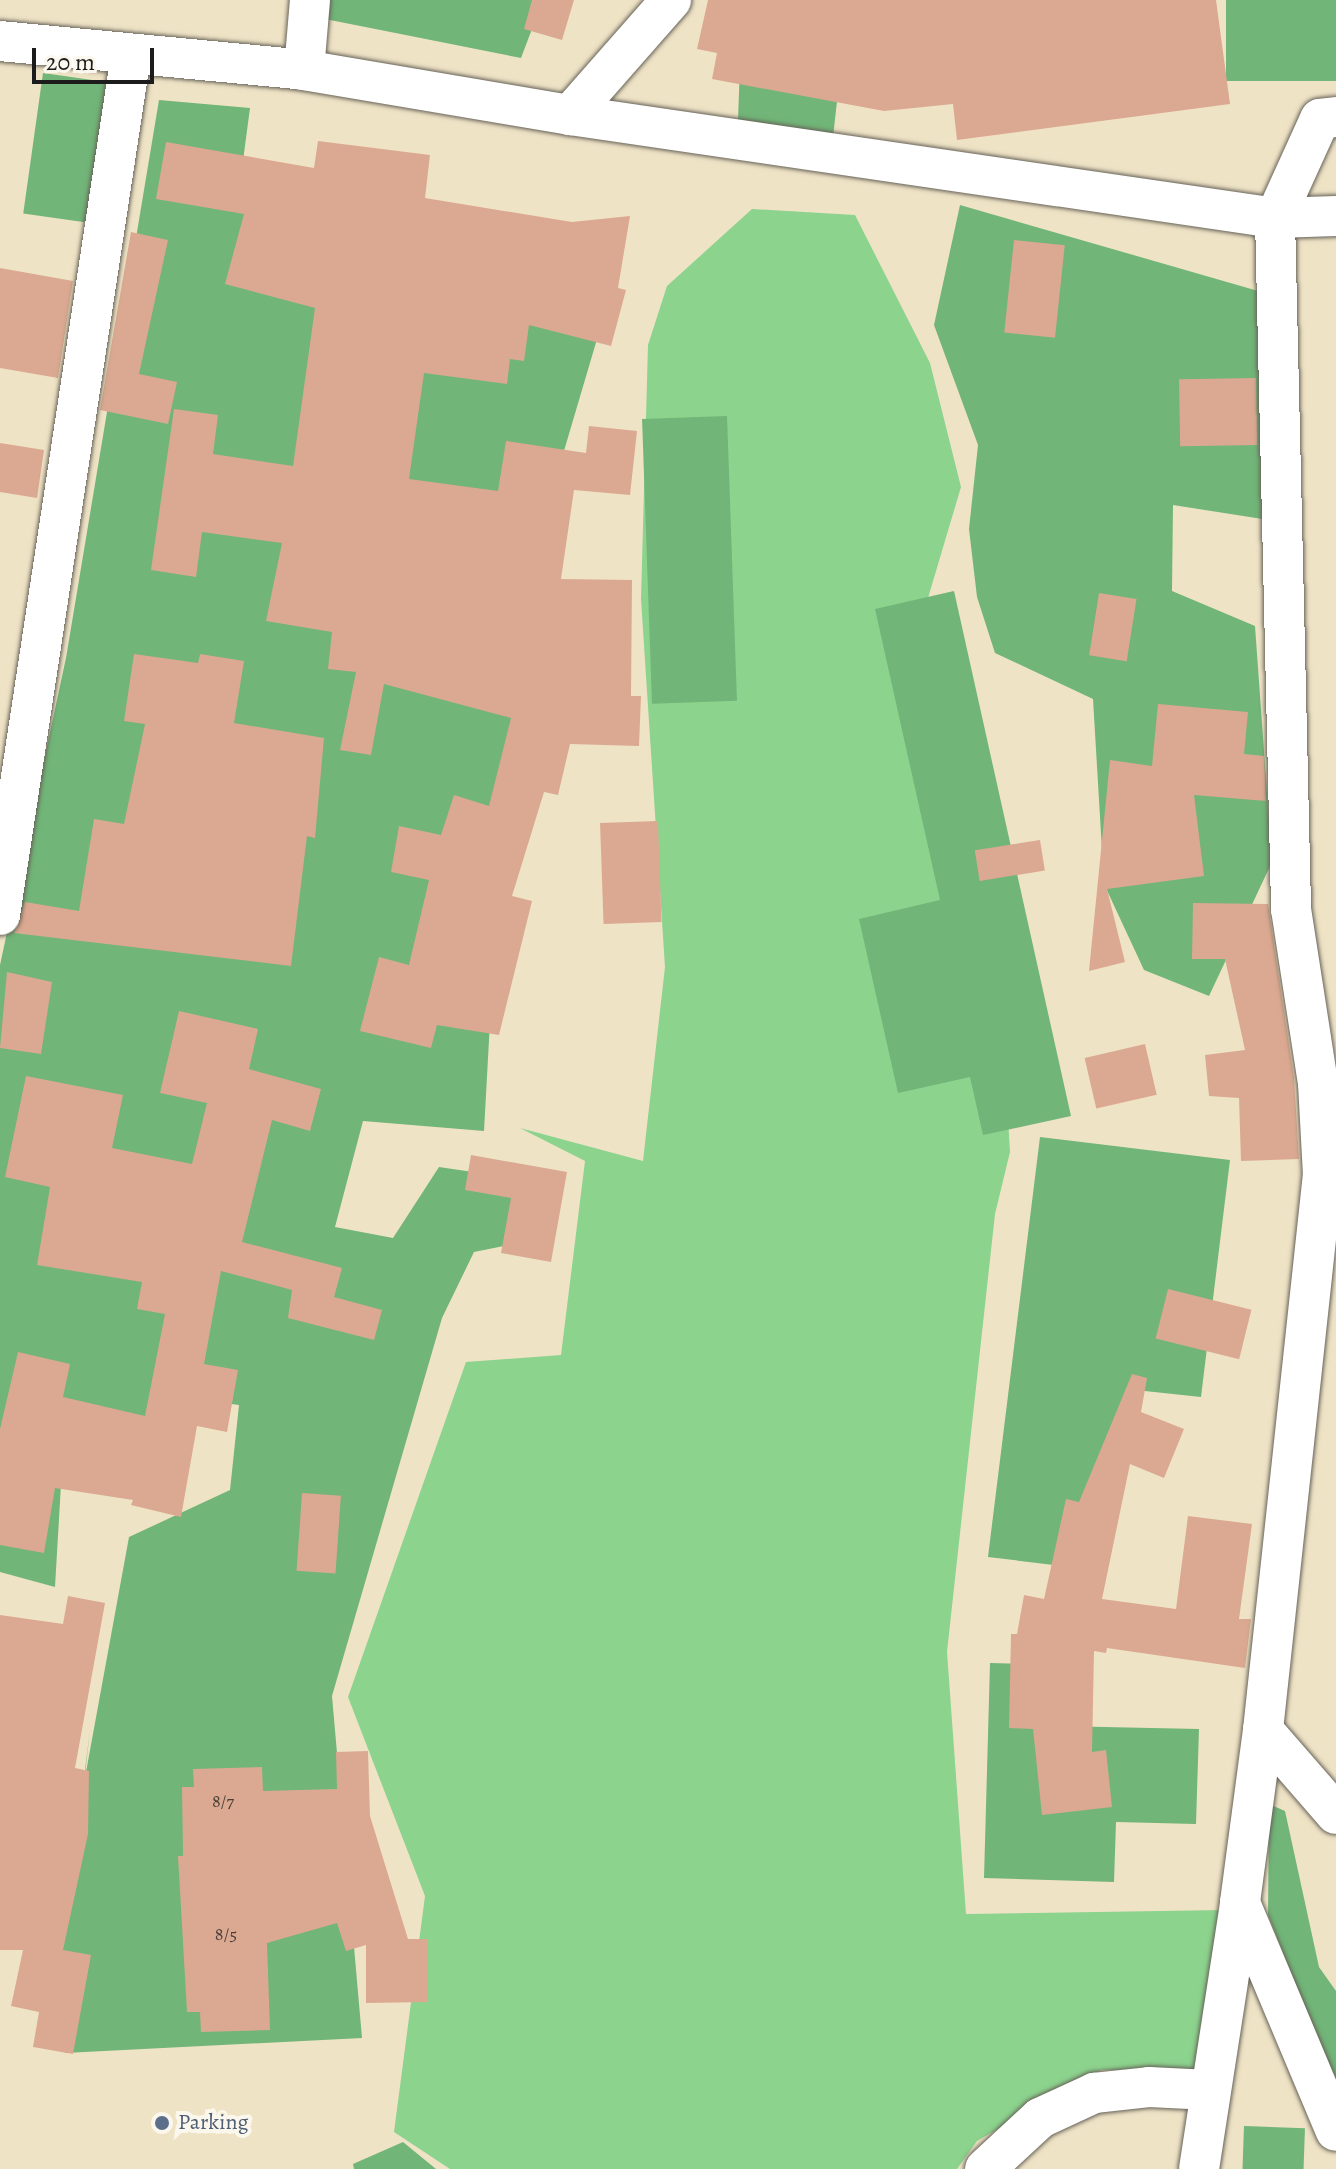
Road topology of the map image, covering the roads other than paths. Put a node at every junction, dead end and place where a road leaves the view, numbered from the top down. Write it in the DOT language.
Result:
graph roads {
  1 [pos="310,0"];
  2 [pos="671,0"];
  3 [pos="0,41"];
  4 [pos="131,55"];
  5 [pos="304,70"];
  6 [pos="570,115"];
  7 [pos="1336,117"];
  8 [pos="1336,216"];
  9 [pos="1275,218"];
  10 [pos="0,915"];
  11 [pos="1263,1730"];
  12 [pos="1336,1814"];
  13 [pos="1240,1903"];
  14 [pos="1210,2090"];
  15 [pos="1336,2131"];
  16 [pos="985,2169"];
  17 [pos="1199,2169"];
  1 -- 5 [label="street"];
  2 -- 6 [label="street"];
  3 -- 4 [label="street"];
  4 -- 5 [label="street"];
  4 -- 10 [label="street"];
  5 -- 6 [label="street"];
  6 -- 9 [label="street"];
  7 -- 9 [label="street"];
  8 -- 9 [label="street"];
  9 -- 11 [label="street"];
  11 -- 12 [label="street"];
  11 -- 13 [label="street"];
  13 -- 14 [label="street"];
  13 -- 15 [label="street"];
  14 -- 16 [label="street"];
  14 -- 17 [label="street"];
}
